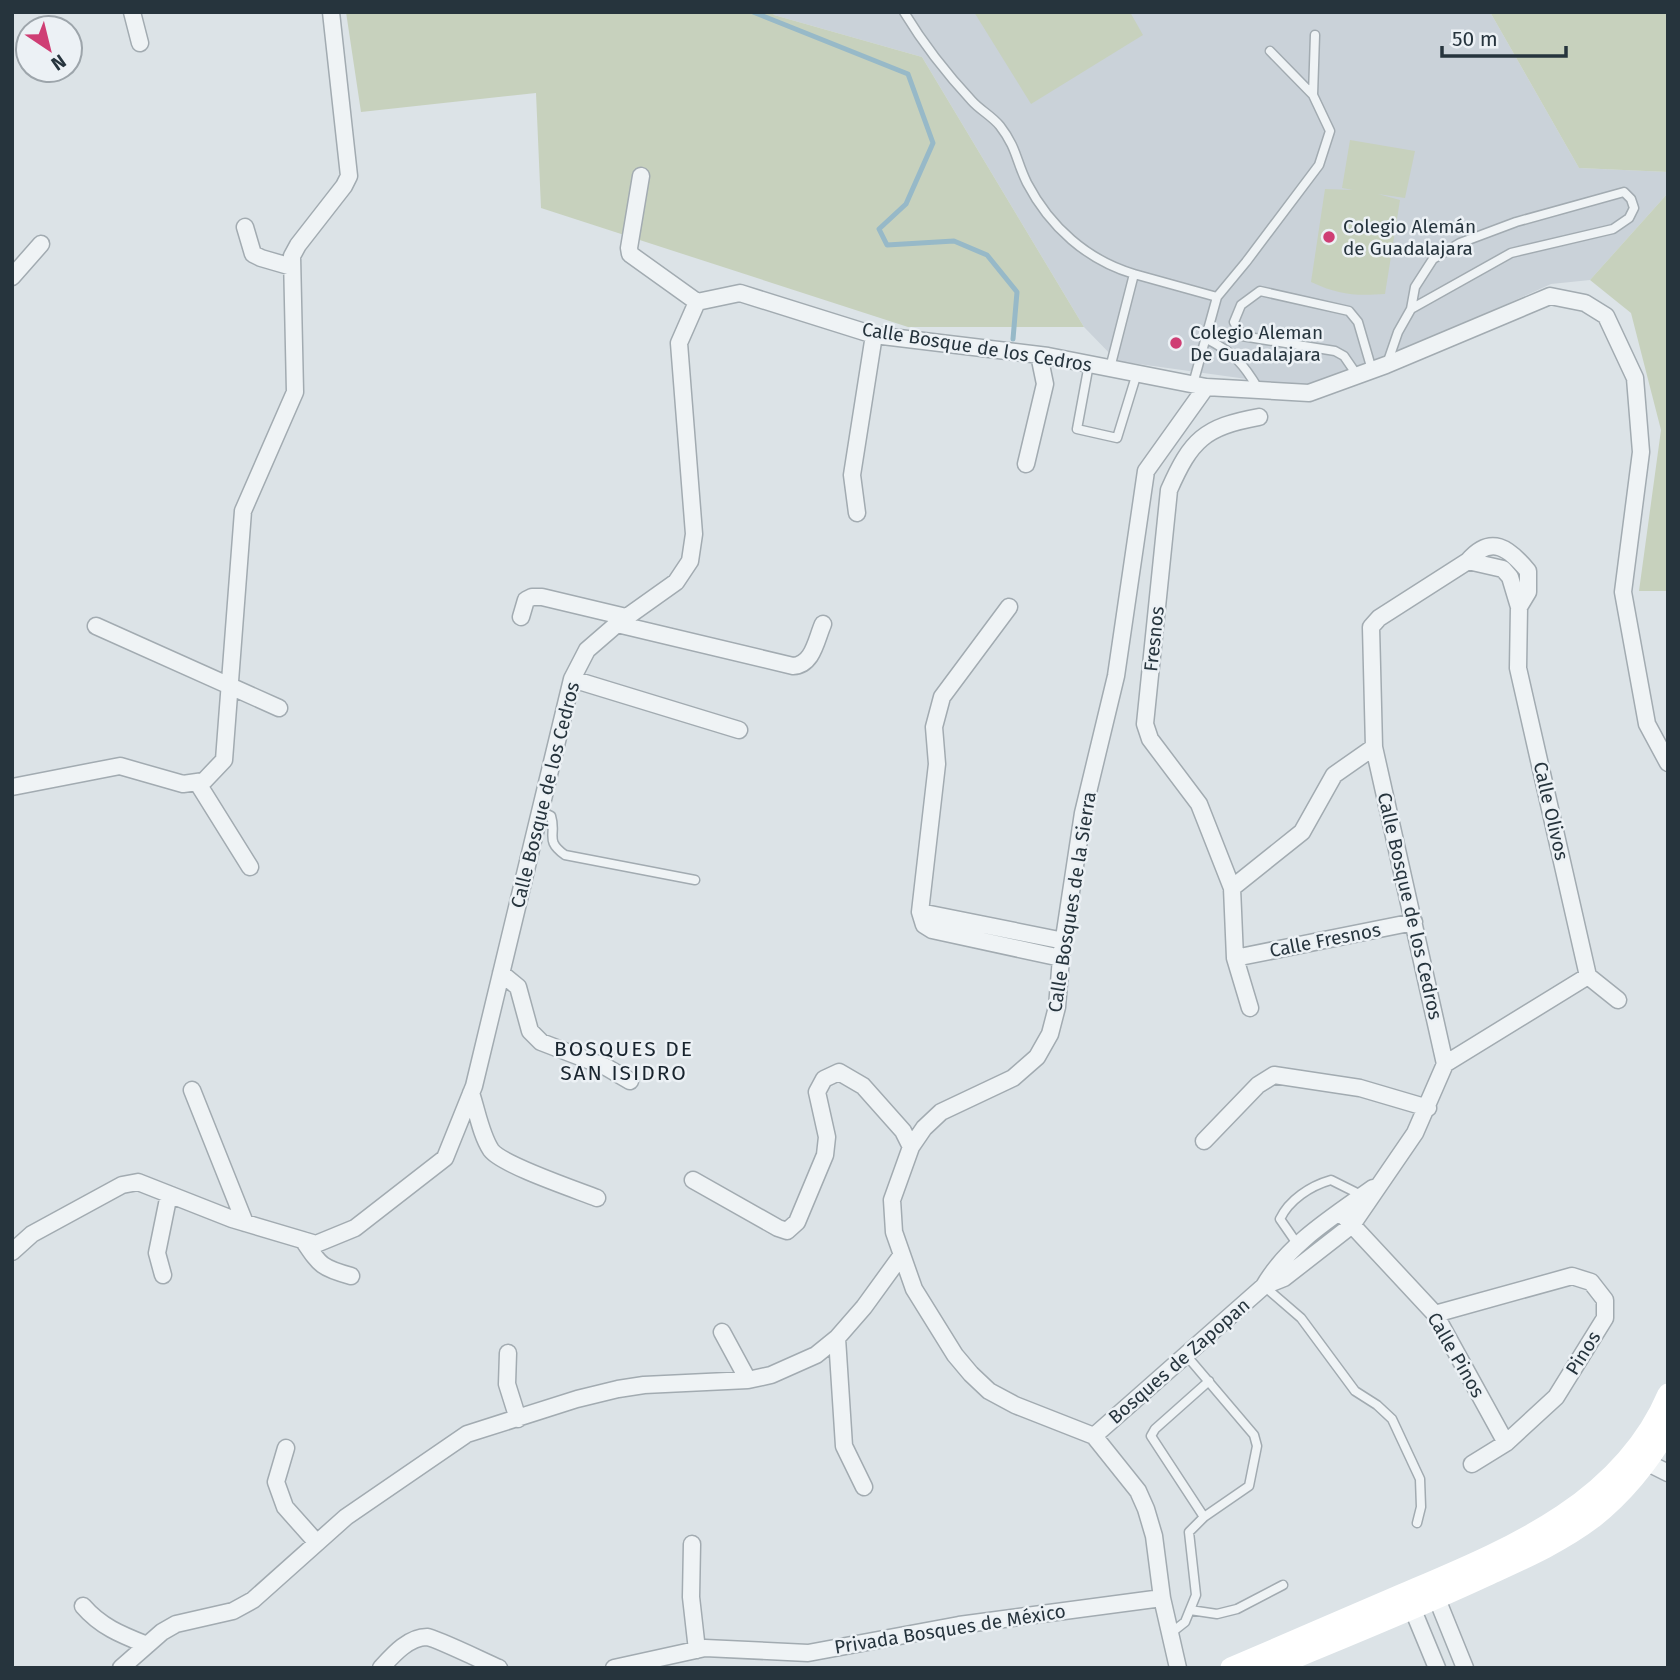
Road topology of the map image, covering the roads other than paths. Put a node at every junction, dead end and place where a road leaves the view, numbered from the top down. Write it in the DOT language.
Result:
graph roads {
  1 [pos="132,12"];
  2 [pos="331,12"];
  3 [pos="904,12"];
  4 [pos="1315,35"];
  5 [pos="140,43"];
  6 [pos="1270,51"];
  7 [pos="1313,95"];
  8 [pos="641,176"];
  9 [pos="245,227"];
  10 [pos="41,244"];
  11 [pos="292,267"];
  12 [pos="1134,274"];
  13 [pos="12,277"];
  14 [pos="1217,297"];
  15 [pos="697,302"];
  16 [pos="1411,309"];
  17 [pos="874,335"];
  18 [pos="1207,339"];
  19 [pos="1039,355"];
  20 [pos="1089,364"];
  21 [pos="1110,368"];
  22 [pos="1372,370"];
  23 [pos="1137,373"];
  24 [pos="1200,385"];
  25 [pos="1259,390"];
  26 [pos="1259,417"];
  27 [pos="1026,464"];
  28 [pos="857,513"];
  29 [pos="1009,607"];
  30 [pos="1519,607"];
  31 [pos="521,617"];
  32 [pos="622,620"];
  33 [pos="823,624"];
  34 [pos="96,626"];
  35 [pos="572,679"];
  36 [pos="229,686"];
  37 [pos="279,708"];
  38 [pos="739,730"];
  39 [pos="1374,747"];
  40 [pos="1668,764"];
  41 [pos="197,782"];
  42 [pos="12,787"];
  43 [pos="540,811"];
  44 [pos="250,867"];
  45 [pos="695,880"];
  46 [pos="1232,888"];
  47 [pos="920,912"];
  48 [pos="1414,922"];
  49 [pos="1064,941"];
  50 [pos="1061,958"];
  51 [pos="1235,958"];
  52 [pos="501,973"];
  53 [pos="1588,976"];
  54 [pos="1618,1000"];
  55 [pos="1250,1008"];
  56 [pos="1445,1064"];
  57 [pos="630,1081"];
  58 [pos="192,1090"];
  59 [pos="471,1093"];
  60 [pos="1428,1108"];
  61 [pos="1204,1141"];
  62 [pos="911,1147"];
  63 [pos="692,1180"];
  64 [pos="169,1194"];
  65 [pos="597,1198"];
  66 [pos="1365,1199"];
  67 [pos="1340,1212"];
  68 [pos="245,1223"];
  69 [pos="1352,1225"];
  70 [pos="303,1240"];
  71 [pos="1298,1245"];
  72 [pos="12,1252"];
  73 [pos="901,1256"];
  74 [pos="163,1275"];
  75 [pos="351,1276"];
  76 [pos="1264,1286"];
  77 [pos="1434,1314"];
  78 [pos="722,1332"];
  79 [pos="837,1338"];
  80 [pos="508,1353"];
  81 [pos="1186,1355"];
  82 [pos="748,1380"];
  83 [pos="1209,1381"];
  84 [pos="1668,1394"];
  85 [pos="518,1419"];
  86 [pos="1668,1429"];
  87 [pos="1094,1436"];
  88 [pos="1506,1443"];
  89 [pos="286,1448"];
  90 [pos="1638,1459"];
  91 [pos="1472,1464"];
  92 [pos="1668,1473"];
  93 [pos="864,1487"];
  94 [pos="1204,1517"];
  95 [pos="1417,1523"];
  96 [pos="317,1543"];
  97 [pos="692,1544"];
  98 [pos="1283,1585"];
  99 [pos="1434,1591"];
  100 [pos="1162,1598"];
  101 [pos="1409,1601"];
  102 [pos="83,1606"];
  103 [pos="1190,1610"];
  104 [pos="1169,1634"];
  105 [pos="147,1645"];
  106 [pos="697,1650"];
  107 [pos="121,1668"];
  108 [pos="381,1668"];
  109 [pos="499,1668"];
  110 [pos="614,1668"];
  111 [pos="1178,1668"];
  112 [pos="1231,1668"];
  113 [pos="1270,1668"];
  114 [pos="1437,1668"];
  115 [pos="1465,1668"];
  1 -- 5 [label="street"];
  2 -- 11 [label="street"];
  3 -- 12 [label="lane"];
  4 -- 7 [label="lane"];
  6 -- 7 [label="lane"];
  7 -- 14 [label="lane"];
  8 -- 15 [label="street"];
  9 -- 11 [label="street"];
  10 -- 13 [label="street"];
  11 -- 36 [label="street"];
  12 -- 14 [label="lane"];
  12 -- 21 [label="lane"];
  14 -- 18 [label="lane"];
  15 -- 17 [label="street, Calle Bosque de los Cedros"];
  15 -- 32 [label="street, Calle Bosque de los Cedros"];
  16 -- 16 [label="lane"];
  16 -- 22 [label="lane"];
  17 -- 19 [label="street, Calle Bosque de los Cedros"];
  17 -- 28 [label="street"];
  18 -- 24 [label="lane"];
  18 -- 25 [label="lane"];
  19 -- 20 [label="street, Calle Bosque de los Cedros"];
  19 -- 27 [label="street"];
  20 -- 21 [label="street, Calle Bosque de los Cedros"];
  20 -- 23 [label="lane"];
  21 -- 23 [label="street, Calle Bosque de los Cedros"];
  22 -- 22 [label="lane"];
  22 -- 25 [label="street, Calle Bosque de los Cedros"];
  22 -- 40 [label="street, Calle Bosque de los Cedros"];
  23 -- 24 [label="street, Calle Bosque de los Cedros"];
  24 -- 25 [label="street, Calle Bosque de los Cedros"];
  24 -- 49 [label="street, Calle Bosques de la Sierra"];
  26 -- 46 [label="street, Fresnos"];
  29 -- 47 [label="street"];
  30 -- 39 [label="street, Calle Bosque de los Cedros"];
  30 -- 53 [label="street, Calle Olivos"];
  31 -- 32 [label="street"];
  32 -- 33 [label="street"];
  32 -- 35 [label="street, Calle Bosque de los Cedros"];
  34 -- 36 [label="street"];
  35 -- 38 [label="street"];
  35 -- 43 [label="street, Calle Bosque de los Cedros"];
  36 -- 37 [label="street"];
  36 -- 41 [label="street"];
  39 -- 46 [label="street"];
  39 -- 48 [label="street, Calle Bosque de los Cedros"];
  41 -- 42 [label="street"];
  41 -- 44 [label="street"];
  43 -- 45 [label="lane"];
  43 -- 52 [label="street, Calle Bosque de los Cedros"];
  46 -- 51 [label="street, Fresnos"];
  47 -- 49 [label="street"];
  47 -- 50 [label="street"];
  48 -- 51 [label="street, Calle Fresnos"];
  48 -- 56 [label="street, Calle Bosque de los Cedros"];
  49 -- 50 [label="street, Calle Bosques de la Sierra"];
  50 -- 62 [label="street, Calle Bosques de la Sierra"];
  51 -- 55 [label="street, Fresnos"];
  52 -- 57 [label="street"];
  52 -- 59 [label="street, Calle Bosque de los Cedros"];
  53 -- 54 [label="street"];
  53 -- 56 [label="street"];
  56 -- 60 [label="street, Bosques de Zapopan"];
  58 -- 68 [label="street"];
  59 -- 65 [label="street"];
  59 -- 70 [label="street, Calle Bosque de los Cedros"];
  60 -- 61 [label="street"];
  60 -- 66 [label="street, Bosques de Zapopan"];
  62 -- 63 [label="street"];
  62 -- 73 [label="street, Calle Bosques de la Sierra"];
  64 -- 68 [label="street, Calle Bosque de los Cedros"];
  64 -- 72 [label="street, Calle Bosque de los Cedros"];
  64 -- 74 [label="street"];
  66 -- 67 [label="street, Bosques de Zapopan"];
  66 -- 69 [label="street, Bosques de Zapopan"];
  66 -- 71 [label="lane"];
  67 -- 69 [label="street, Calle Pinos"];
  67 -- 71 [label="street, Bosques de Zapopan"];
  68 -- 70 [label="street, Calle Bosque de los Cedros"];
  69 -- 76 [label="street, Bosques de Zapopan"];
  69 -- 77 [label="street, Calle Pinos"];
  70 -- 75 [label="street"];
  71 -- 76 [label="street, Bosques de Zapopan"];
  73 -- 79 [label="street"];
  73 -- 87 [label="street, Calle Bosques de la Sierra"];
  76 -- 81 [label="street, Bosques de Zapopan"];
  76 -- 95 [label="lane"];
  77 -- 88 [label="street, Calle Pinos"];
  77 -- 88 [label="street, Pinos"];
  78 -- 82 [label="street"];
  79 -- 82 [label="street"];
  79 -- 93 [label="street"];
  80 -- 85 [label="street"];
  81 -- 83 [label="lane"];
  81 -- 87 [label="street, Bosques de Zapopan"];
  82 -- 85 [label="street"];
  83 -- 94 [label="lane"];
  83 -- 94 [label="lane"];
  84 -- 90 [label="main road"];
  85 -- 96 [label="street"];
  86 -- 90 [label="main road"];
  87 -- 100 [label="street, Calle Bosques de la Sierra"];
  88 -- 91 [label="street, Pinos"];
  89 -- 96 [label="street"];
  90 -- 92 [label="street"];
  90 -- 99 [label="main road"];
  94 -- 103 [label="lane"];
  96 -- 105 [label="street"];
  97 -- 106 [label="street"];
  98 -- 103 [label="lane"];
  99 -- 101 [label="main road"];
  99 -- 115 [label="street"];
  100 -- 104 [label="street, Calle Bosques de la Sierra"];
  100 -- 106 [label="street, Privada Bosques de México"];
  101 -- 112 [label="main road"];
  101 -- 113 [label="main road"];
  101 -- 114 [label="street"];
  102 -- 105 [label="street"];
  103 -- 104 [label="lane"];
  104 -- 111 [label="street, Calle Bosques de la Sierra"];
  105 -- 107 [label="street"];
  106 -- 110 [label="street, Privada Bosques de México"];
  108 -- 109 [label="street"];
}
